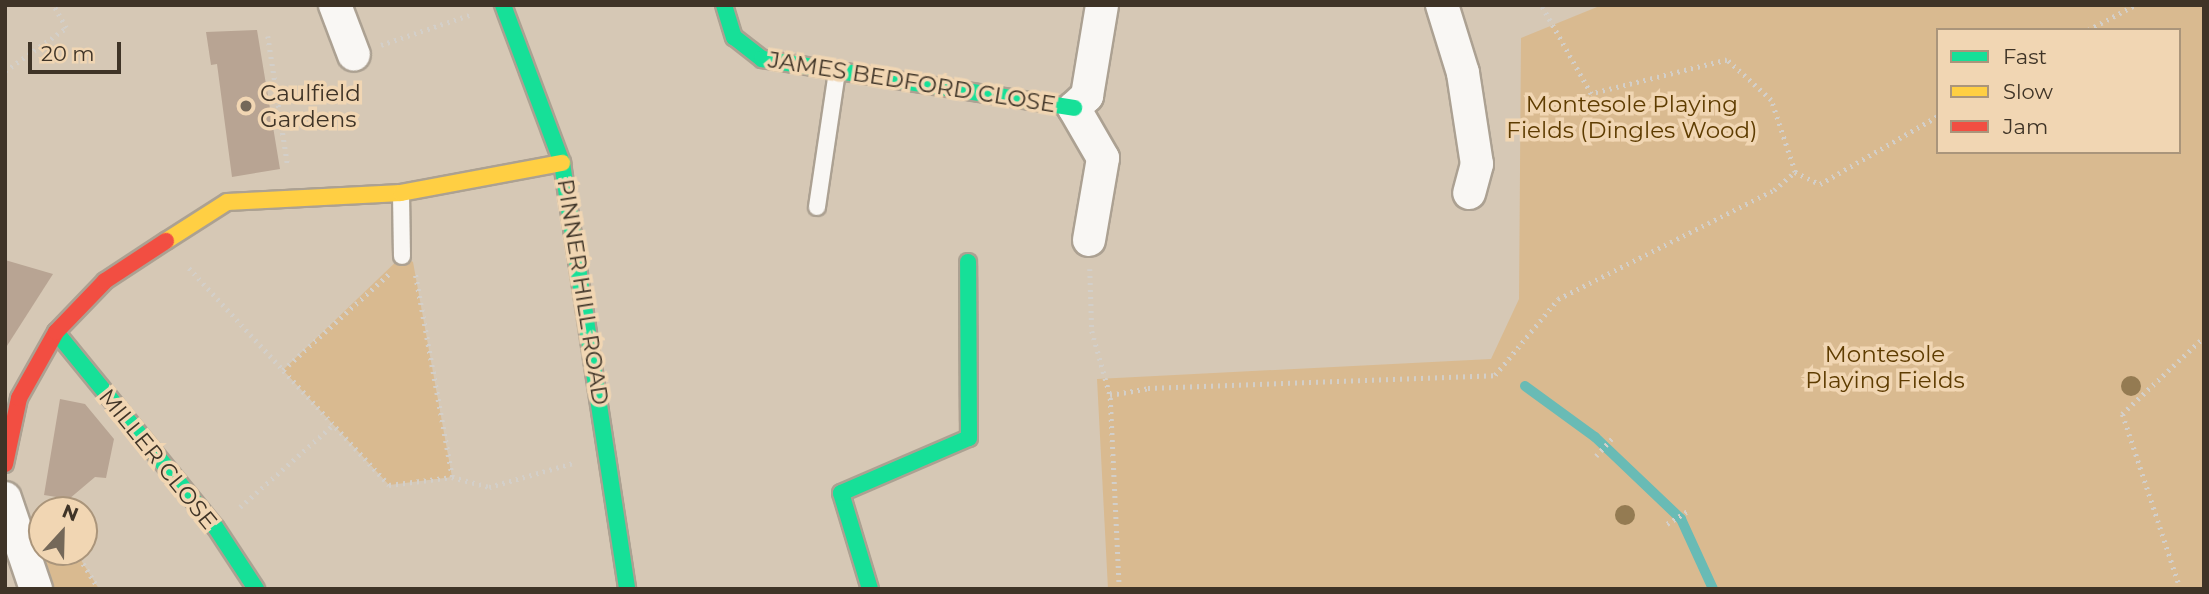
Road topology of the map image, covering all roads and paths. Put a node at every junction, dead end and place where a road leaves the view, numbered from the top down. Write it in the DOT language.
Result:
graph roads {
  1 [pos="53,5"];
  2 [pos="335,5"];
  3 [pos="503,5"];
  4 [pos="724,5"];
  5 [pos="1102,5"];
  6 [pos="1443,5"];
  7 [pos="1541,5"];
  8 [pos="2135,5"];
  9 [pos="483,10"];
  10 [pos="2092,28"];
  11 [pos="268,36"];
  12 [pos="354,55"];
  13 [pos="5,71"];
  14 [pos="837,71"];
  15 [pos="1074,108"];
  16 [pos="1936,117"];
  17 [pos="562,163"];
  18 [pos="1795,172"];
  19 [pos="401,193"];
  20 [pos="1469,193"];
  21 [pos="292,194"];
  22 [pos="817,206"];
  23 [pos="1089,240"];
  24 [pos="164,242"];
  25 [pos="402,257"];
  26 [pos="968,262"];
  27 [pos="55,332"];
  28 [pos="2204,337"];
  29 [pos="283,370"];
  30 [pos="1110,395"];
  31 [pos="12,396"];
  32 [pos="333,424"];
  33 [pos="1613,437"];
  34 [pos="609,453"];
  35 [pos="1597,456"];
  36 [pos="5,464"];
  37 [pos="452,477"];
  38 [pos="5,498"];
  39 [pos="1689,510"];
  40 [pos="1667,524"];
  41 [pos="216,528"];
  42 [pos="14,540"];
  43 [pos="85,566"];
  44 [pos="36,589"];
  45 [pos="99,589"];
  46 [pos="256,589"];
  47 [pos="628,589"];
  48 [pos="870,589"];
  49 [pos="1119,589"];
  50 [pos="2180,589"];
  1 -- 13 [label="path"];
  2 -- 12 [label="street"];
  3 -- 17 [label="street, PINNER HILL ROAD"];
  4 -- 14 [label="street, JAMES BEDFORD CLOSE"];
  5 -- 15 [label="street"];
  6 -- 20 [label="street"];
  7 -- 18 [label="path"];
  8 -- 10 [label="path"];
  9 -- 12 [label="path"];
  11 -- 21 [label="path"];
  14 -- 15 [label="street, JAMES BEDFORD CLOSE"];
  14 -- 22 [label="lane"];
  15 -- 23 [label="street, JAMES BEDFORD CLOSE"];
  16 -- 18 [label="path"];
  17 -- 19 [label="street"];
  17 -- 34 [label="street, PINNER HILL ROAD"];
  18 -- 30 [label="path"];
  19 -- 21 [label="street"];
  19 -- 25 [label="lane"];
  21 -- 24 [label="street"];
  23 -- 30 [label="path"];
  24 -- 27 [label="street"];
  24 -- 29 [label="path"];
  25 -- 29 [label="path"];
  25 -- 37 [label="path"];
  26 -- 48 [label="street"];
  27 -- 31 [label="street"];
  27 -- 41 [label="street, MILLER CLOSE"];
  28 -- 50 [label="path"];
  29 -- 32 [label="path"];
  30 -- 49 [label="path"];
  31 -- 36 [label="street"];
  32 -- 37 [label="path"];
  32 -- 41 [label="path"];
  33 -- 35 [label="path"];
  34 -- 37 [label="path"];
  34 -- 47 [label="street, PINNER HILL ROAD"];
  38 -- 42 [label="street"];
  39 -- 40 [label="path"];
  41 -- 46 [label="street, MILLER CLOSE"];
  42 -- 44 [label="street"];
  43 -- 45 [label="path"];
}
